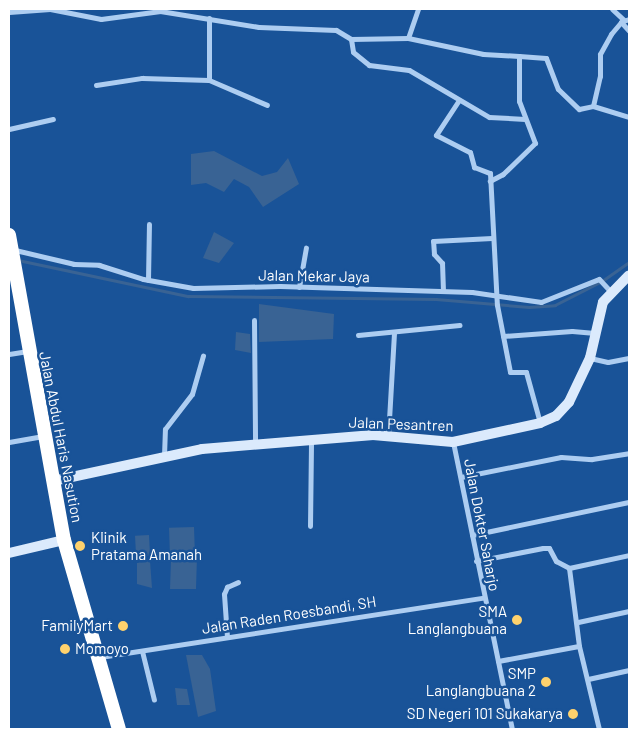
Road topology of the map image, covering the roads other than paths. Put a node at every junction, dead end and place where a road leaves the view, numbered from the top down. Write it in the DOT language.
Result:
graph roads {
  1 [pos="418,9"];
  2 [pos="612,9"];
  3 [pos="9,12"];
  4 [pos="209,18"];
  5 [pos="625,20"];
  6 [pos="629,31"];
  7 [pos="350,38"];
  8 [pos="408,38"];
  9 [pos="519,56"];
  10 [pos="209,80"];
  11 [pos="96,85"];
  12 [pos="459,100"];
  13 [pos="267,105"];
  14 [pos="593,106"];
  15 [pos="629,117"];
  16 [pos="53,119"];
  17 [pos="525,119"];
  18 [pos="9,129"];
  19 [pos="490,181"];
  20 [pos="149,224"];
  21 [pos="492,238"];
  22 [pos="306,248"];
  23 [pos="11,257"];
  24 [pos="629,275"];
  25 [pos="148,280"];
  26 [pos="605,285"];
  27 [pos="299,287"];
  28 [pos="443,292"];
  29 [pos="496,297"];
  30 [pos="254,320"];
  31 [pos="460,325"];
  32 [pos="394,333"];
  33 [pos="596,333"];
  34 [pos="358,335"];
  35 [pos="503,336"];
  36 [pos="29,350"];
  37 [pos="9,354"];
  38 [pos="203,356"];
  39 [pos="590,358"];
  40 [pos="629,358"];
  41 [pos="540,423"];
  42 [pos="45,436"];
  43 [pos="388,437"];
  44 [pos="311,440"];
  45 [pos="9,442"];
  46 [pos="453,442"];
  47 [pos="255,444"];
  48 [pos="629,453"];
  49 [pos="164,456"];
  50 [pos="461,477"];
  51 [pos="53,481"];
  52 [pos="629,502"];
  53 [pos="310,526"];
  54 [pos="472,534"];
  55 [pos="64,540"];
  56 [pos="9,553"];
  57 [pos="629,555"];
  58 [pos="476,561"];
  59 [pos="569,568"];
  60 [pos="238,582"];
  61 [pos="484,598"];
  62 [pos="629,611"];
  63 [pos="578,622"];
  64 [pos="227,637"];
  65 [pos="579,646"];
  66 [pos="142,651"];
  67 [pos="97,658"];
  68 [pos="498,661"];
  69 [pos="629,670"];
  70 [pos="588,679"];
  71 [pos="154,700"];
  72 [pos="119,729"];
  73 [pos="512,729"];
  74 [pos="599,729"];
  1 -- 8 [label="street"];
  2 -- 5 [label="street"];
  3 -- 4 [label="street"];
  4 -- 7 [label="street"];
  4 -- 10 [label="street"];
  5 -- 6 [label="street"];
  5 -- 14 [label="street"];
  7 -- 8 [label="street"];
  7 -- 12 [label="street"];
  8 -- 9 [label="street"];
  9 -- 14 [label="street"];
  9 -- 17 [label="street"];
  10 -- 11 [label="street"];
  10 -- 13 [label="street"];
  12 -- 17 [label="street"];
  12 -- 19 [label="street"];
  14 -- 15 [label="street"];
  16 -- 18 [label="street"];
  17 -- 19 [label="street"];
  19 -- 21 [label="street"];
  20 -- 25 [label="street"];
  21 -- 28 [label="street"];
  21 -- 29 [label="street"];
  22 -- 27 [label="street"];
  23 -- 25 [label="street, Jalan Mekar Jaya"];
  23 -- 36 [label="highway, Jalan Abdul Haris Nasution"];
  24 -- 26 [label="street, Jalan Pesantren"];
  25 -- 27 [label="street, Jalan Mekar Jaya"];
  26 -- 29 [label="street, Jalan Mekar Jaya"];
  26 -- 33 [label="street, Jalan Pesantren"];
  27 -- 28 [label="street, Jalan Mekar Jaya"];
  28 -- 29 [label="street, Jalan Mekar Jaya"];
  29 -- 35 [label="street"];
  30 -- 47 [label="street"];
  31 -- 32 [label="street"];
  32 -- 34 [label="street"];
  32 -- 43 [label="street"];
  33 -- 35 [label="street"];
  33 -- 39 [label="street, Jalan Pesantren"];
  35 -- 41 [label="street"];
  36 -- 37 [label="street"];
  36 -- 42 [label="highway, Jalan Abdul Haris Nasution"];
  38 -- 49 [label="street"];
  39 -- 40 [label="street"];
  39 -- 41 [label="street, Jalan Pesantren"];
  41 -- 46 [label="street, Jalan Pesantren"];
  42 -- 45 [label="street"];
  42 -- 51 [label="highway, Jalan Abdul Haris Nasution"];
  43 -- 44 [label="street, Jalan Pesantren"];
  43 -- 46 [label="street, Jalan Pesantren"];
  44 -- 47 [label="street, Jalan Pesantren"];
  44 -- 53 [label="street"];
  46 -- 50 [label="street, Jalan Dokter Saharjo"];
  47 -- 49 [label="street, Jalan Pesantren"];
  48 -- 50 [label="street"];
  49 -- 51 [label="street, Jalan Pesantren"];
  50 -- 54 [label="street, Jalan Dokter Saharjo"];
  51 -- 55 [label="highway, Jalan Abdul Haris Nasution"];
  52 -- 54 [label="street"];
  54 -- 58 [label="street, Jalan Dokter Saharjo"];
  55 -- 56 [label="street"];
  55 -- 67 [label="highway, Jalan Abdul Haris Nasution"];
  57 -- 59 [label="street"];
  58 -- 59 [label="street"];
  58 -- 61 [label="street, Jalan Dokter Saharjo"];
  59 -- 63 [label="street"];
  60 -- 64 [label="street"];
  61 -- 64 [label="street, Jalan Raden Roesbandi, SH"];
  61 -- 68 [label="street, Jalan Dokter Saharjo"];
  62 -- 63 [label="street"];
  63 -- 65 [label="street"];
  64 -- 66 [label="street, Jalan Raden Roesbandi, SH"];
  65 -- 68 [label="street"];
  65 -- 70 [label="street"];
  66 -- 67 [label="street, Jalan Raden Roesbandi, SH"];
  66 -- 71 [label="street"];
  67 -- 72 [label="highway, Jalan Abdul Haris Nasution"];
  68 -- 73 [label="street, Jalan Dokter Saharjo"];
  69 -- 70 [label="street"];
  70 -- 74 [label="street"];
}
